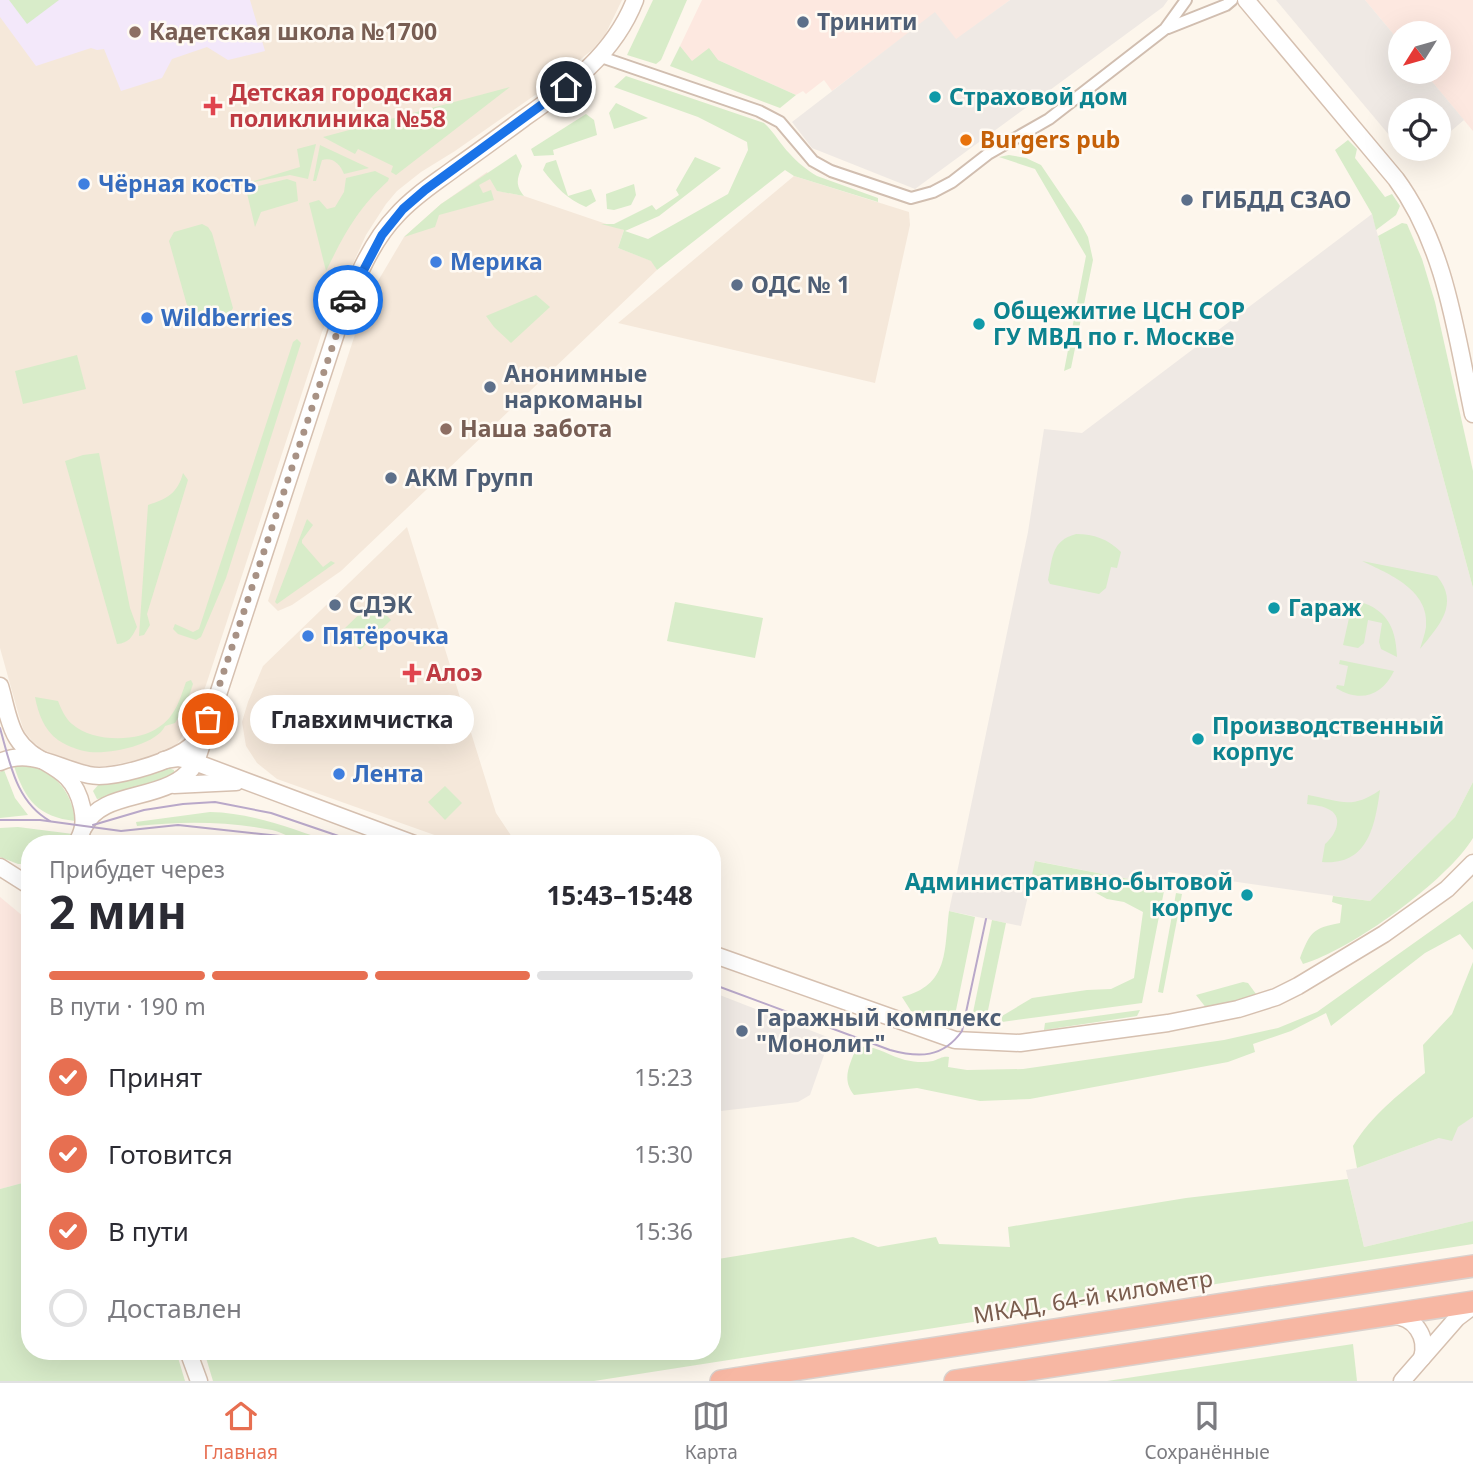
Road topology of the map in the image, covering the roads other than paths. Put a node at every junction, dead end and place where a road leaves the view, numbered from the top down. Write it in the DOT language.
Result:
graph roads {
  1 [pos="635,0"];
  2 [pos="1186,0"];
  3 [pos="1232,0"];
  4 [pos="1246,0"];
  5 [pos="1165,29"];
  6 [pos="601,57"];
  7 [pos="1473,414"];
  8 [pos="0,686"];
  9 [pos="208,719"];
  10 [pos="164,760"];
  11 [pos="0,762"];
  12 [pos="49,762"];
  13 [pos="196,762"];
  14 [pos="255,785"];
  15 [pos="172,786"];
  16 [pos="80,835"];
  17 [pos="81,835"];
  18 [pos="390,835"];
  19 [pos="1473,863"];
  20 [pos="3,868"];
  21 [pos="21,871"];
  22 [pos="21,880"];
  23 [pos="721,957"];
  24 [pos="1473,1266"];
  25 [pos="1473,1304"];
  26 [pos="1390,1315"];
  27 [pos="1422,1359"];
  28 [pos="191,1360"];
  29 [pos="196,1377"];
  30 [pos="721,1381"];
  31 [pos="955,1381"];
  32 [pos="1402,1381"];
  1 -- 6 [label="street"];
  2 -- 5 [label="street"];
  3 -- 5 [label="street"];
  4 -- 7 [label="street"];
  5 -- 6 [label="street"];
  6 -- 9 [label="street"];
  8 -- 12 [label="street"];
  9 -- 10 [label="street"];
  9 -- 13 [label="street"];
  10 -- 12 [label="street"];
  10 -- 13 [label="street"];
  11 -- 12 [label="street"];
  12 -- 16 [label="street"];
  13 -- 14 [label="street"];
  13 -- 15 [label="street"];
  14 -- 15 [label="street"];
  14 -- 18 [label="street"];
  15 -- 17 [label="street"];
  19 -- 23 [label="street"];
  20 -- 21 [label="street"];
  20 -- 22 [label="street"];
  24 -- 30 [label="highway, МКАД, 64-й километр"];
  25 -- 26 [label="highway"];
  25 -- 27 [label="street"];
  26 -- 27 [label="street"];
  26 -- 31 [label="highway"];
  27 -- 32 [label="street"];
  28 -- 29 [label="street"];
}
